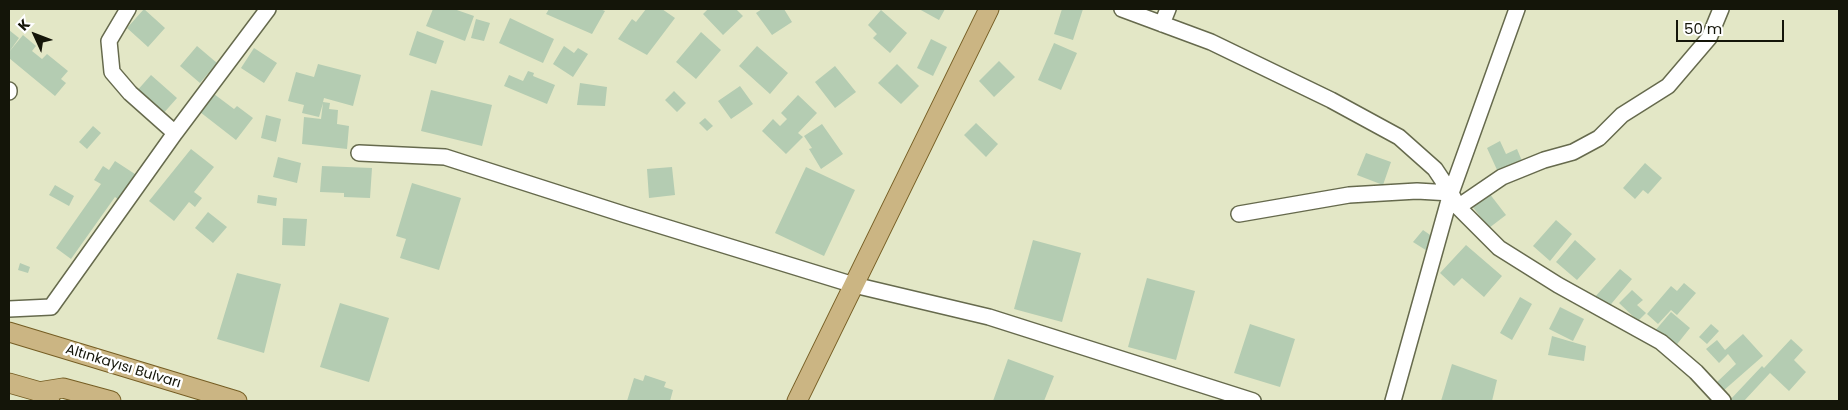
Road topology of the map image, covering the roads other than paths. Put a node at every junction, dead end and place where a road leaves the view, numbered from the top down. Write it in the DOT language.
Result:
graph roads {
  1 [pos="128,9"];
  2 [pos="268,9"];
  3 [pos="989,9"];
  4 [pos="1122,9"];
  5 [pos="1168,9"];
  6 [pos="1517,9"];
  7 [pos="1721,9"];
  8 [pos="1162,24"];
  9 [pos="175,133"];
  10 [pos="359,153"];
  11 [pos="1451,193"];
  12 [pos="1458,207"];
  13 [pos="1239,214"];
  14 [pos="854,286"];
  15 [pos="9,309"];
  16 [pos="9,332"];
  17 [pos="9,383"];
  18 [pos="197,389"];
  19 [pos="38,392"];
  20 [pos="72,401"];
  21 [pos="111,401"];
  22 [pos="212,401"];
  23 [pos="237,401"];
  24 [pos="797,401"];
  25 [pos="1253,401"];
  26 [pos="1394,401"];
  27 [pos="1723,401"];
  1 -- 9 [label="street"];
  2 -- 9 [label="street"];
  3 -- 14 [label="main road"];
  4 -- 8 [label="street"];
  5 -- 8 [label="street"];
  6 -- 11 [label="street"];
  7 -- 12 [label="street"];
  8 -- 11 [label="street"];
  9 -- 15 [label="street"];
  10 -- 14 [label="street"];
  11 -- 12 [label="street"];
  11 -- 13 [label="street"];
  11 -- 26 [label="street"];
  12 -- 27 [label="street"];
  14 -- 24 [label="main road"];
  14 -- 25 [label="street"];
  16 -- 18 [label="main road, Altınkayısı Bulvarı"];
  17 -- 19 [label="main road"];
  18 -- 22 [label="main road"];
  18 -- 23 [label="main road, Altınkayısı Bulvarı"];
  19 -- 20 [label="main road"];
  19 -- 21 [label="main road"];
}
